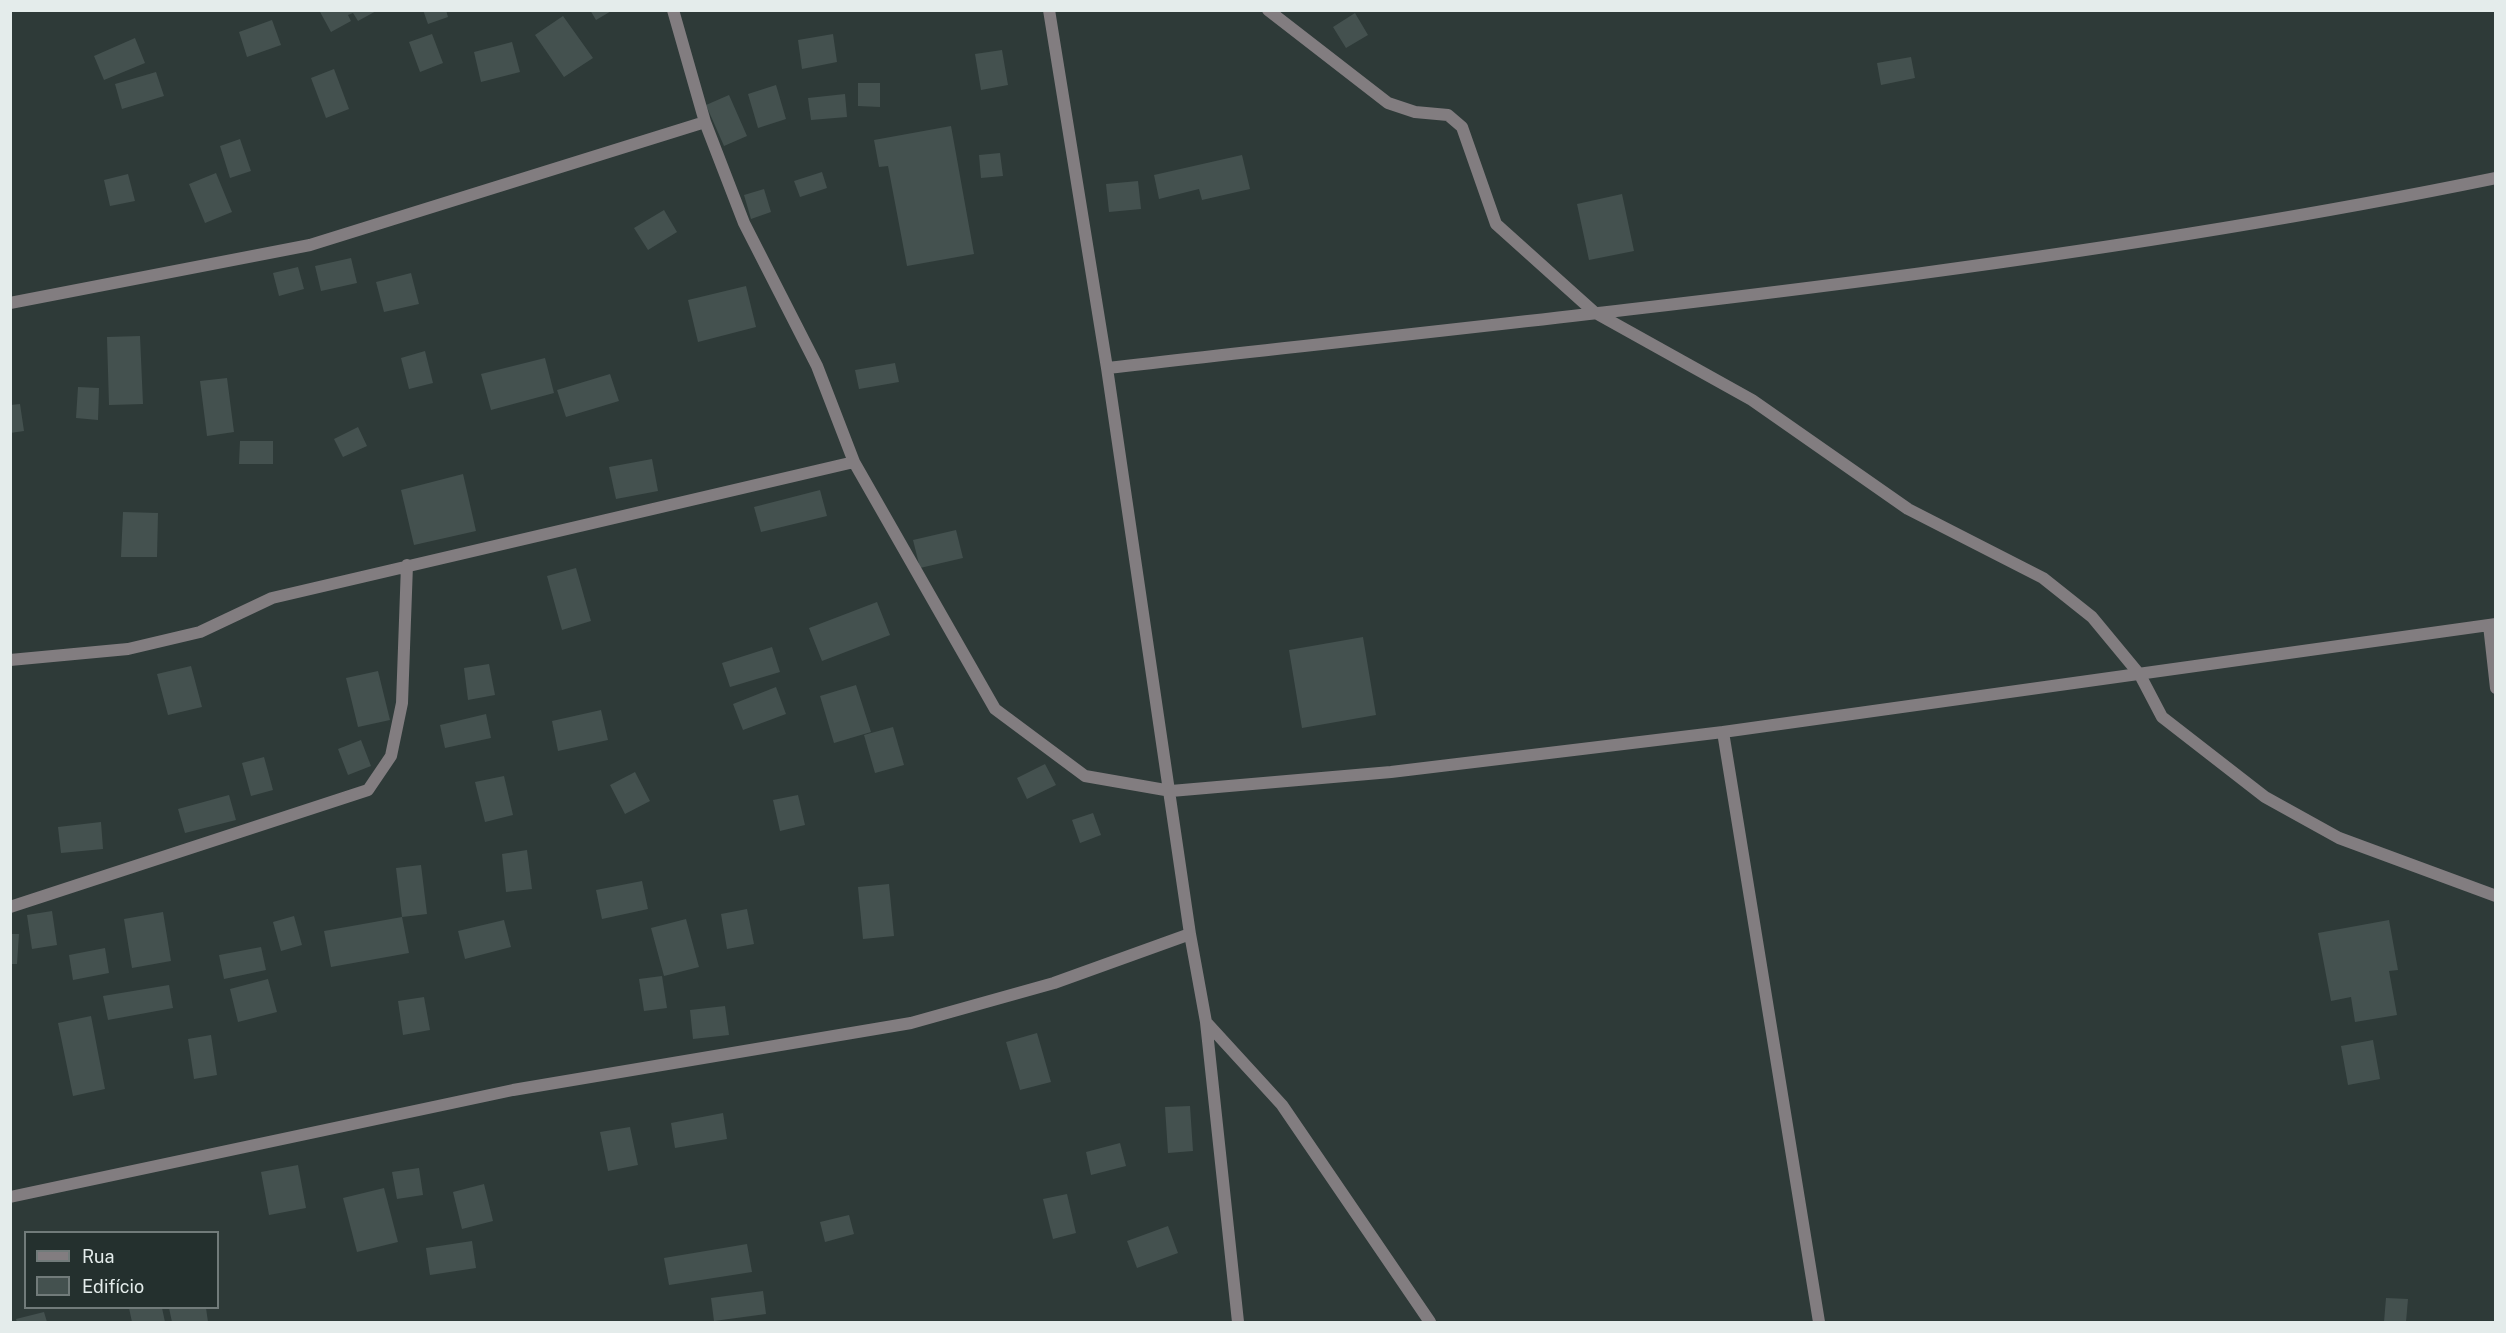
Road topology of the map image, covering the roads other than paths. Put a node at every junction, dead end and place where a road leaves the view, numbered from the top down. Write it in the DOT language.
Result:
graph roads {
  1 [pos="673,10"];
  2 [pos="1049,10"];
  3 [pos="1268,10"];
  4 [pos="705,122"];
  5 [pos="2496,178"];
  6 [pos="10,303"];
  7 [pos="1594,312"];
  8 [pos="1107,368"];
  9 [pos="854,462"];
  10 [pos="407,565"];
  11 [pos="2492,625"];
  12 [pos="10,660"];
  13 [pos="2140,675"];
  14 [pos="2496,688"];
  15 [pos="1723,732"];
  16 [pos="1171,791"];
  17 [pos="2496,896"];
  18 [pos="10,907"];
  19 [pos="1190,934"];
  20 [pos="1206,1022"];
  21 [pos="10,1197"];
  22 [pos="1238,1323"];
  23 [pos="1430,1323"];
  24 [pos="1819,1323"];
  1 -- 4 [label="street"];
  2 -- 8 [label="street"];
  3 -- 7 [label="street"];
  4 -- 6 [label="street"];
  4 -- 9 [label="street"];
  5 -- 7 [label="street"];
  7 -- 8 [label="street"];
  7 -- 13 [label="street"];
  8 -- 16 [label="street"];
  9 -- 10 [label="street"];
  9 -- 16 [label="street"];
  10 -- 12 [label="street"];
  10 -- 18 [label="street"];
  11 -- 13 [label="street"];
  11 -- 14 [label="street"];
  13 -- 15 [label="street"];
  13 -- 17 [label="street"];
  15 -- 16 [label="street"];
  15 -- 24 [label="street"];
  16 -- 19 [label="street"];
  19 -- 20 [label="street"];
  19 -- 21 [label="street"];
  20 -- 22 [label="street"];
  20 -- 23 [label="street"];
}
